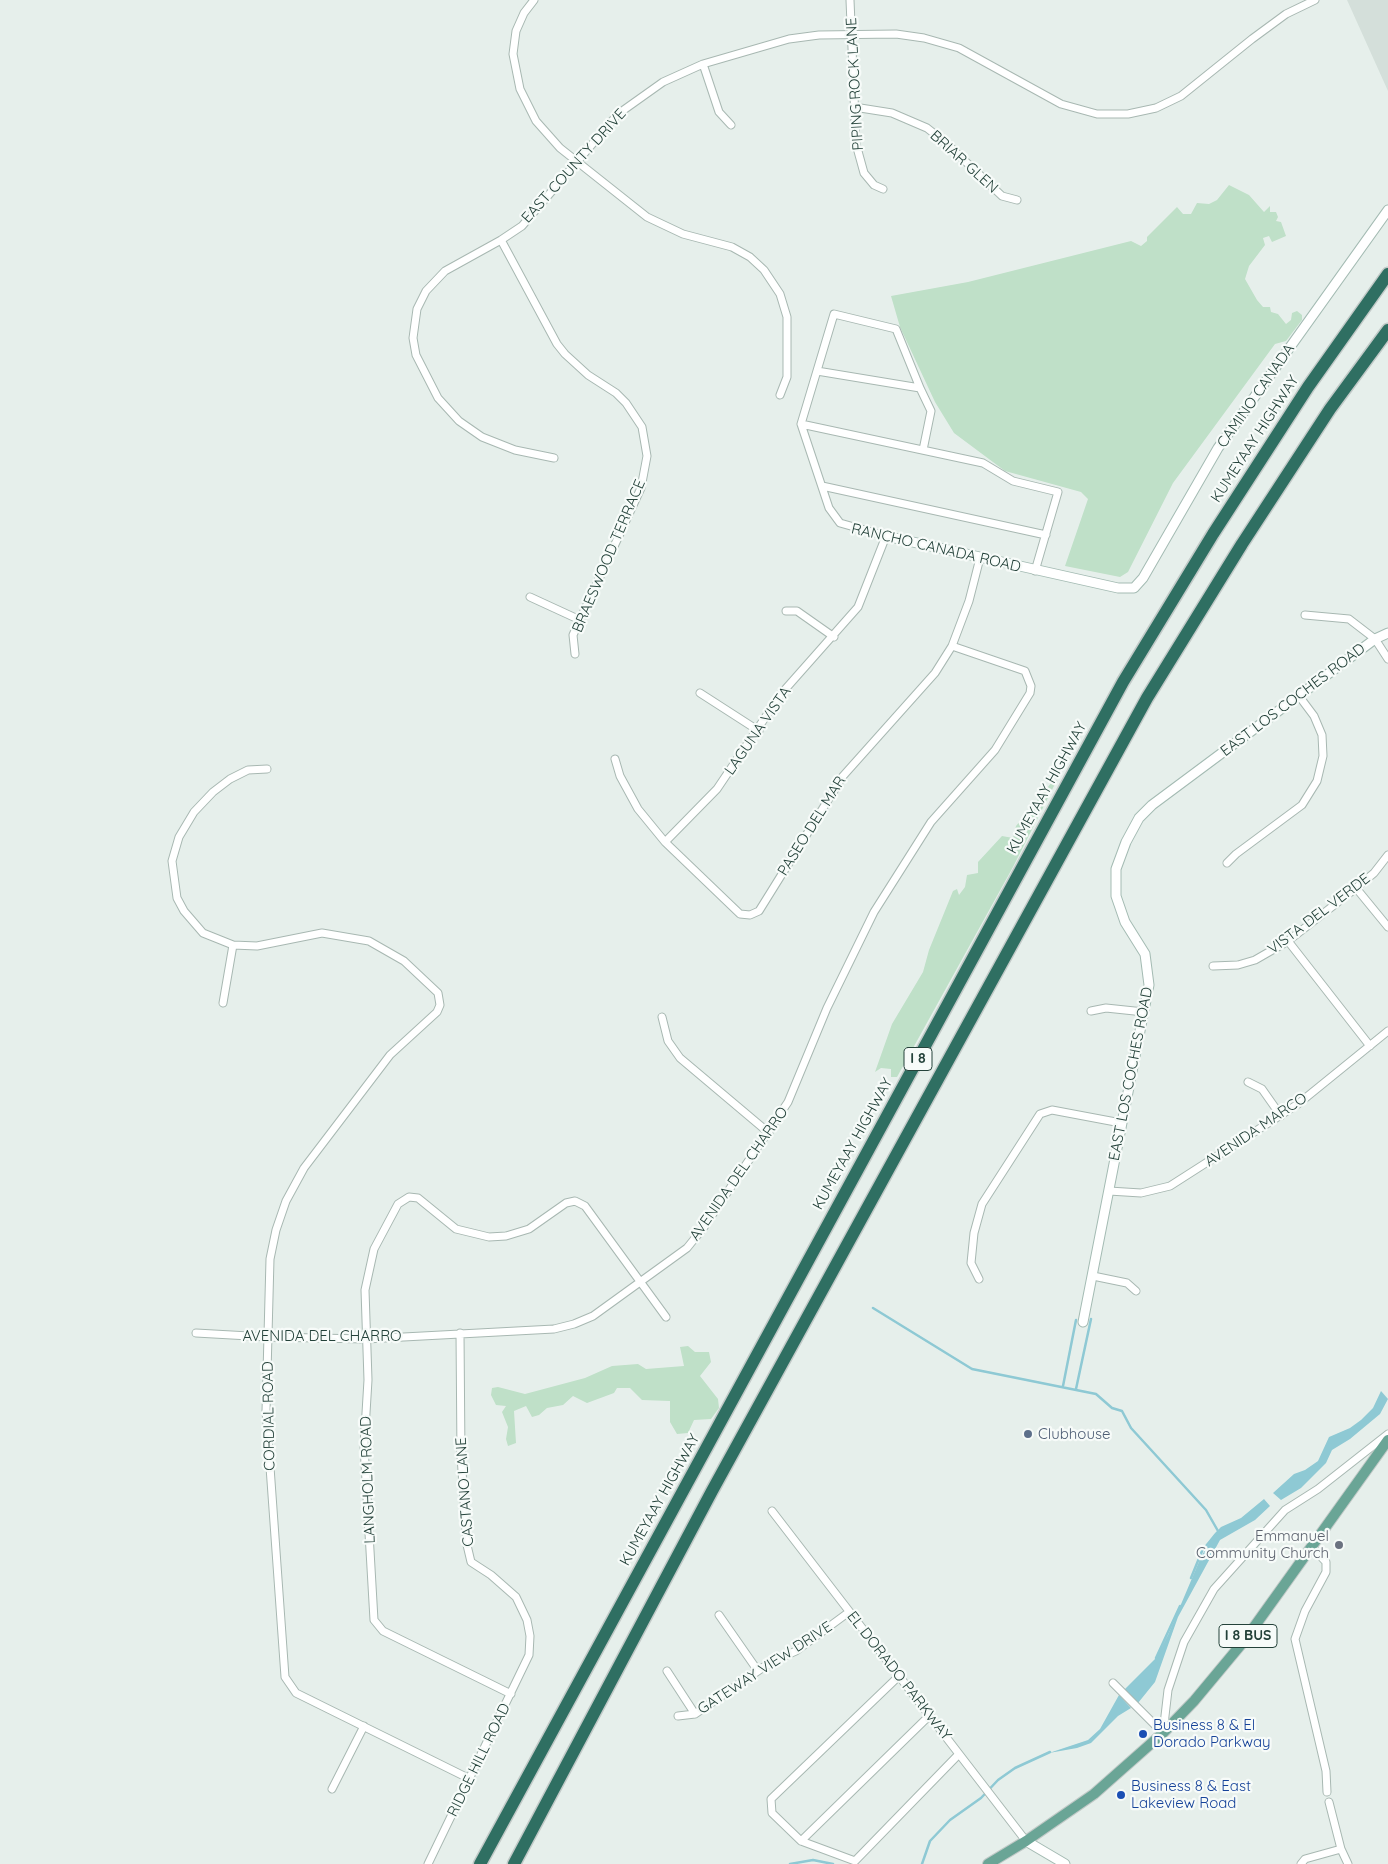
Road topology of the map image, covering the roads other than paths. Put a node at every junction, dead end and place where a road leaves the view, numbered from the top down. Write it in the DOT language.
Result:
graph roads {
  1 [pos="534,0"];
  2 [pos="850,0"];
  3 [pos="1314,0"];
  4 [pos="851,34"];
  5 [pos="703,64"];
  6 [pos="854,107"];
  7 [pos="731,124"];
  8 [pos="577,161"];
  9 [pos="883,189"];
  10 [pos="1018,200"];
  11 [pos="1388,210"];
  12 [pos="501,240"];
  13 [pos="1388,274"];
  14 [pos="1388,330"];
  15 [pos="817,371"];
  16 [pos="920,388"];
  17 [pos="780,395"];
  18 [pos="801,424"];
  19 [pos="923,450"];
  20 [pos="554,458"];
  21 [pos="822,486"];
  22 [pos="1046,535"];
  23 [pos="886,536"];
  24 [pos="980,558"];
  25 [pos="1035,571"];
  26 [pos="1134,588"];
  27 [pos="530,597"];
  28 [pos="786,611"];
  29 [pos="1305,615"];
  30 [pos="580,620"];
  31 [pos="1388,633"];
  32 [pos="834,637"];
  33 [pos="1375,639"];
  34 [pos="952,646"];
  35 [pos="575,654"];
  36 [pos="1388,659"];
  37 [pos="700,693"];
  38 [pos="1299,696"];
  39 [pos="758,730"];
  40 [pos="615,759"];
  41 [pos="267,769"];
  42 [pos="665,842"];
  43 [pos="1388,855"];
  44 [pos="1227,864"];
  45 [pos="1356,888"];
  46 [pos="1388,927"];
  47 [pos="1288,941"];
  48 [pos="233,945"];
  49 [pos="1213,966"];
  50 [pos="223,1002"];
  51 [pos="1091,1011"];
  52 [pos="1144,1012"];
  53 [pos="662,1018"];
  54 [pos="1388,1031"];
  55 [pos="1370,1046"];
  56 [pos="1248,1082"];
  57 [pos="1281,1116"];
  58 [pos="1121,1123"];
  59 [pos="769,1133"];
  60 [pos="1109,1191"];
  61 [pos="1093,1276"];
  62 [pos="979,1279"];
  63 [pos="642,1282"];
  64 [pos="1136,1291"];
  65 [pos="666,1317"];
  66 [pos="1083,1322"];
  67 [pos="196,1333"];
  68 [pos="460,1333"];
  69 [pos="268,1337"];
  70 [pos="366,1339"];
  71 [pos="1388,1434"];
  72 [pos="1388,1440"];
  73 [pos="772,1511"];
  74 [pos="1311,1546"];
  75 [pos="850,1612"];
  76 [pos="719,1615"];
  77 [pos="529,1655"];
  78 [pos="667,1671"];
  79 [pos="758,1671"];
  80 [pos="899,1676"];
  81 [pos="1113,1683"];
  82 [pos="510,1694"];
  83 [pos="696,1714"];
  84 [pos="678,1716"];
  85 [pos="929,1716"];
  86 [pos="364,1726"];
  87 [pos="1163,1733"];
  88 [pos="959,1754"];
  89 [pos="470,1779"];
  90 [pos="332,1790"];
  91 [pos="1327,1792"];
  92 [pos="1329,1802"];
  93 [pos="801,1841"];
  94 [pos="1026,1841"];
  95 [pos="1341,1849"];
  96 [pos="428,1864"];
  97 [pos="480,1864"];
  98 [pos="514,1864"];
  99 [pos="988,1864"];
  100 [pos="1065,1864"];
  101 [pos="1301,1864"];
  102 [pos="1348,1864"];
  1 -- 8 [label="street"];
  2 -- 4 [label="street, PIPING ROCK LANE"];
  3 -- 4 [label="street, EAST COUNTY DRIVE"];
  4 -- 5 [label="street, EAST COUNTY DRIVE"];
  4 -- 6 [label="street, PIPING ROCK LANE"];
  5 -- 7 [label="street"];
  5 -- 8 [label="street, EAST COUNTY DRIVE"];
  6 -- 9 [label="street, PIPING ROCK LANE"];
  6 -- 10 [label="street, BRIAR GLEN"];
  8 -- 12 [label="street, EAST COUNTY DRIVE"];
  8 -- 17 [label="street"];
  11 -- 26 [label="street, CAMINO CANADA"];
  12 -- 20 [label="street, EAST COUNTY DRIVE"];
  12 -- 30 [label="street, BRAESWOOD TERRACE"];
  13 -- 97 [label="highway, KUMEYAAY HIGHWAY / I 8"];
  14 -- 98 [label="highway, I 8"];
  15 -- 16 [label="street"];
  15 -- 16 [label="street"];
  15 -- 18 [label="street"];
  16 -- 19 [label="street"];
  18 -- 19 [label="street"];
  18 -- 21 [label="street, RANCHO CANADA ROAD"];
  19 -- 22 [label="street"];
  21 -- 22 [label="street"];
  21 -- 23 [label="street, RANCHO CANADA ROAD"];
  22 -- 25 [label="street"];
  23 -- 24 [label="street, RANCHO CANADA ROAD"];
  23 -- 32 [label="street, LAGUNA VISTA"];
  24 -- 25 [label="street, RANCHO CANADA ROAD"];
  24 -- 34 [label="street, PASEO DEL MAR"];
  25 -- 26 [label="street, RANCHO CANADA ROAD"];
  27 -- 30 [label="street"];
  28 -- 32 [label="street"];
  29 -- 33 [label="street"];
  30 -- 35 [label="street, BRAESWOOD TERRACE"];
  31 -- 33 [label="street, EAST LOS COCHES ROAD"];
  32 -- 39 [label="street, LAGUNA VISTA"];
  33 -- 36 [label="street"];
  33 -- 38 [label="street, EAST LOS COCHES ROAD"];
  34 -- 42 [label="street, PASEO DEL MAR"];
  34 -- 59 [label="street, AVENIDA DEL CHARRO"];
  37 -- 39 [label="street"];
  38 -- 44 [label="street"];
  38 -- 52 [label="street, EAST LOS COCHES ROAD"];
  39 -- 42 [label="street, LAGUNA VISTA"];
  40 -- 42 [label="street, PASEO DEL MAR"];
  41 -- 48 [label="street"];
  43 -- 45 [label="street, VISTA DEL VERDE"];
  45 -- 46 [label="street"];
  45 -- 47 [label="street, VISTA DEL VERDE"];
  47 -- 49 [label="street, VISTA DEL VERDE"];
  47 -- 55 [label="street"];
  48 -- 50 [label="street"];
  48 -- 69 [label="street, CORDIAL ROAD"];
  51 -- 52 [label="street"];
  52 -- 58 [label="street, EAST LOS COCHES ROAD"];
  53 -- 59 [label="street"];
  54 -- 55 [label="street, AVENIDA MARCO"];
  55 -- 57 [label="street, AVENIDA MARCO"];
  56 -- 57 [label="street"];
  57 -- 60 [label="street, AVENIDA MARCO"];
  58 -- 60 [label="street, EAST LOS COCHES ROAD"];
  58 -- 62 [label="street"];
  59 -- 63 [label="street, AVENIDA DEL CHARRO"];
  60 -- 61 [label="street, EAST LOS COCHES ROAD"];
  61 -- 64 [label="street"];
  61 -- 66 [label="street, EAST LOS COCHES ROAD"];
  63 -- 65 [label="street"];
  63 -- 68 [label="street, AVENIDA DEL CHARRO"];
  63 -- 70 [label="street, LANGHOLM ROAD"];
  67 -- 69 [label="street, AVENIDA DEL CHARRO"];
  68 -- 70 [label="street, AVENIDA DEL CHARRO"];
  68 -- 77 [label="street, CASTANO LANE"];
  69 -- 70 [label="street, AVENIDA DEL CHARRO"];
  69 -- 86 [label="street, CORDIAL ROAD"];
  70 -- 82 [label="street, LANGHOLM ROAD"];
  71 -- 87 [label="street"];
  72 -- 74 [label="main road, I 8 BUS"];
  73 -- 75 [label="street, EL DORADO PARKWAY"];
  74 -- 87 [label="main road, I 8 BUS"];
  74 -- 91 [label="street"];
  75 -- 79 [label="street, GATEWAY VIEW DRIVE"];
  75 -- 80 [label="street, EL DORADO PARKWAY"];
  76 -- 79 [label="street"];
  77 -- 82 [label="street, RIDGE HILL ROAD"];
  78 -- 83 [label="street"];
  79 -- 83 [label="street, GATEWAY VIEW DRIVE"];
  80 -- 85 [label="street, EL DORADO PARKWAY"];
  80 -- 93 [label="street"];
  81 -- 87 [label="street"];
  82 -- 89 [label="street, RIDGE HILL ROAD"];
  83 -- 84 [label="street, GATEWAY VIEW DRIVE"];
  85 -- 88 [label="street, EL DORADO PARKWAY"];
  85 -- 93 [label="street"];
  86 -- 89 [label="street, CORDIAL ROAD"];
  86 -- 90 [label="street"];
  87 -- 94 [label="main road, I 8 BUS"];
  88 -- 93 [label="street"];
  88 -- 94 [label="street, EL DORADO PARKWAY"];
  89 -- 96 [label="street, RIDGE HILL ROAD"];
  92 -- 95 [label="street"];
  94 -- 99 [label="main road, I 8 BUS"];
  94 -- 100 [label="street"];
  95 -- 101 [label="street"];
  95 -- 102 [label="street"];
}
